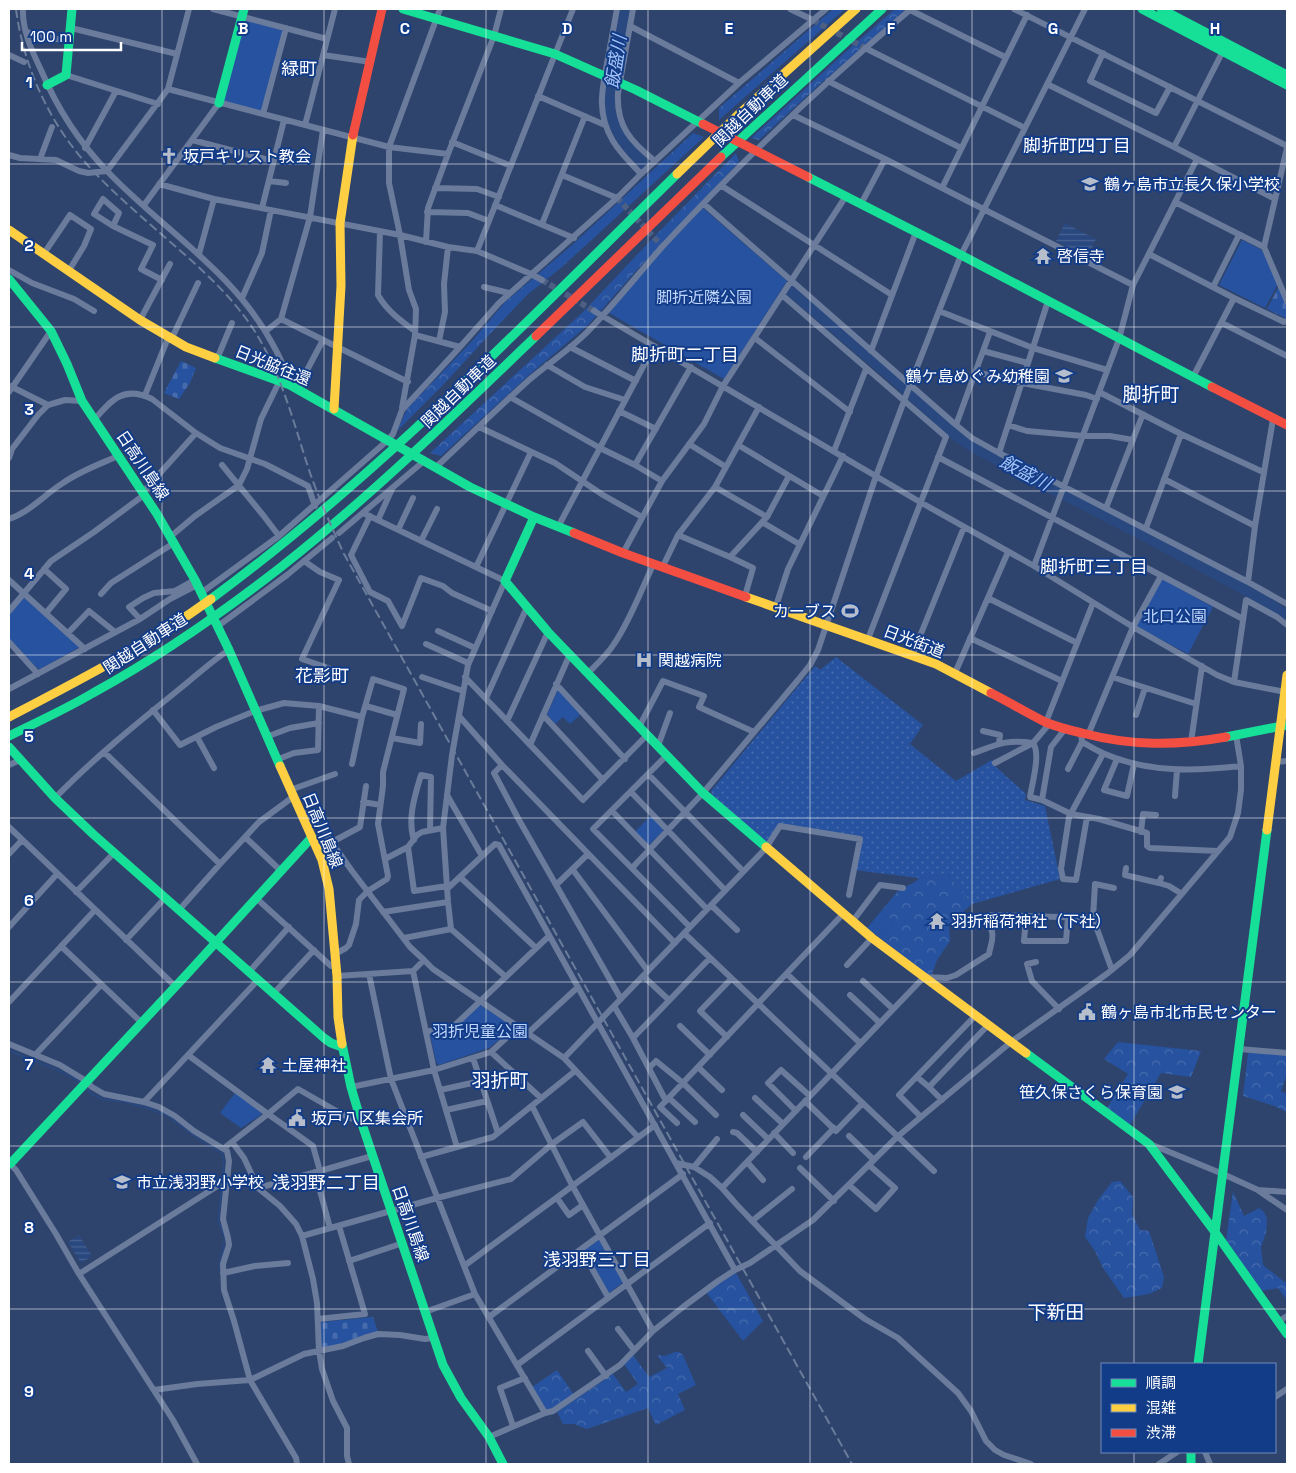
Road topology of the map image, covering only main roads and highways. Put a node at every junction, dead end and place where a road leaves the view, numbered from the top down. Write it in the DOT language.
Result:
graph roads {
  1 [pos="72,9"];
  2 [pos="382,9"];
  3 [pos="403,9"];
  4 [pos="856,9"];
  5 [pos="882,9"];
  6 [pos="1142,9"];
  7 [pos="1161,9"];
  8 [pos="1172,11"];
  9 [pos="243,12"];
  10 [pos="438,13"];
  11 [pos="1287,75"];
  12 [pos="47,85"];
  13 [pos="1287,85"];
  14 [pos="219,103"];
  15 [pos="9,230"];
  16 [pos="9,279"];
  17 [pos="334,409"];
  18 [pos="1287,425"];
  19 [pos="534,517"];
  20 [pos="1287,676"];
  21 [pos="9,717"];
  22 [pos="1284,726"];
  23 [pos="9,735"];
  24 [pos="9,747"];
  25 [pos="312,837"];
  26 [pos="215,942"];
  27 [pos="342,1047"];
  28 [pos="9,1164"];
  29 [pos="1215,1232"];
  30 [pos="1287,1334"];
  31 [pos="1198,1363"];
  32 [pos="503,1464"];
  1 -- 12 [label="main road"];
  2 -- 17 [label="main road"];
  3 -- 10 [label="main road"];
  4 -- 21 [label="main road, 関越自動車道"];
  5 -- 23 [label="main road, 関越自動車道"];
  6 -- 13 [label="main road"];
  7 -- 8 [label="main road"];
  8 -- 11 [label="main road"];
  9 -- 14 [label="main road"];
  10 -- 18 [label="main road"];
  15 -- 17 [label="main road, 日光脇往還"];
  16 -- 25 [label="main road, 日高川島線"];
  17 -- 19 [label="main road, 日光脇往還"];
  19 -- 22 [label="main road, 日光街道"];
  19 -- 29 [label="main road"];
  20 -- 22 [label="main road"];
  22 -- 29 [label="main road"];
  24 -- 26 [label="main road"];
  25 -- 26 [label="main road"];
  25 -- 27 [label="main road, 日高川島線"];
  26 -- 27 [label="main road"];
  26 -- 28 [label="main road"];
  27 -- 32 [label="main road, 日高川島線"];
  29 -- 30 [label="main road"];
  29 -- 31 [label="main road"];
}
